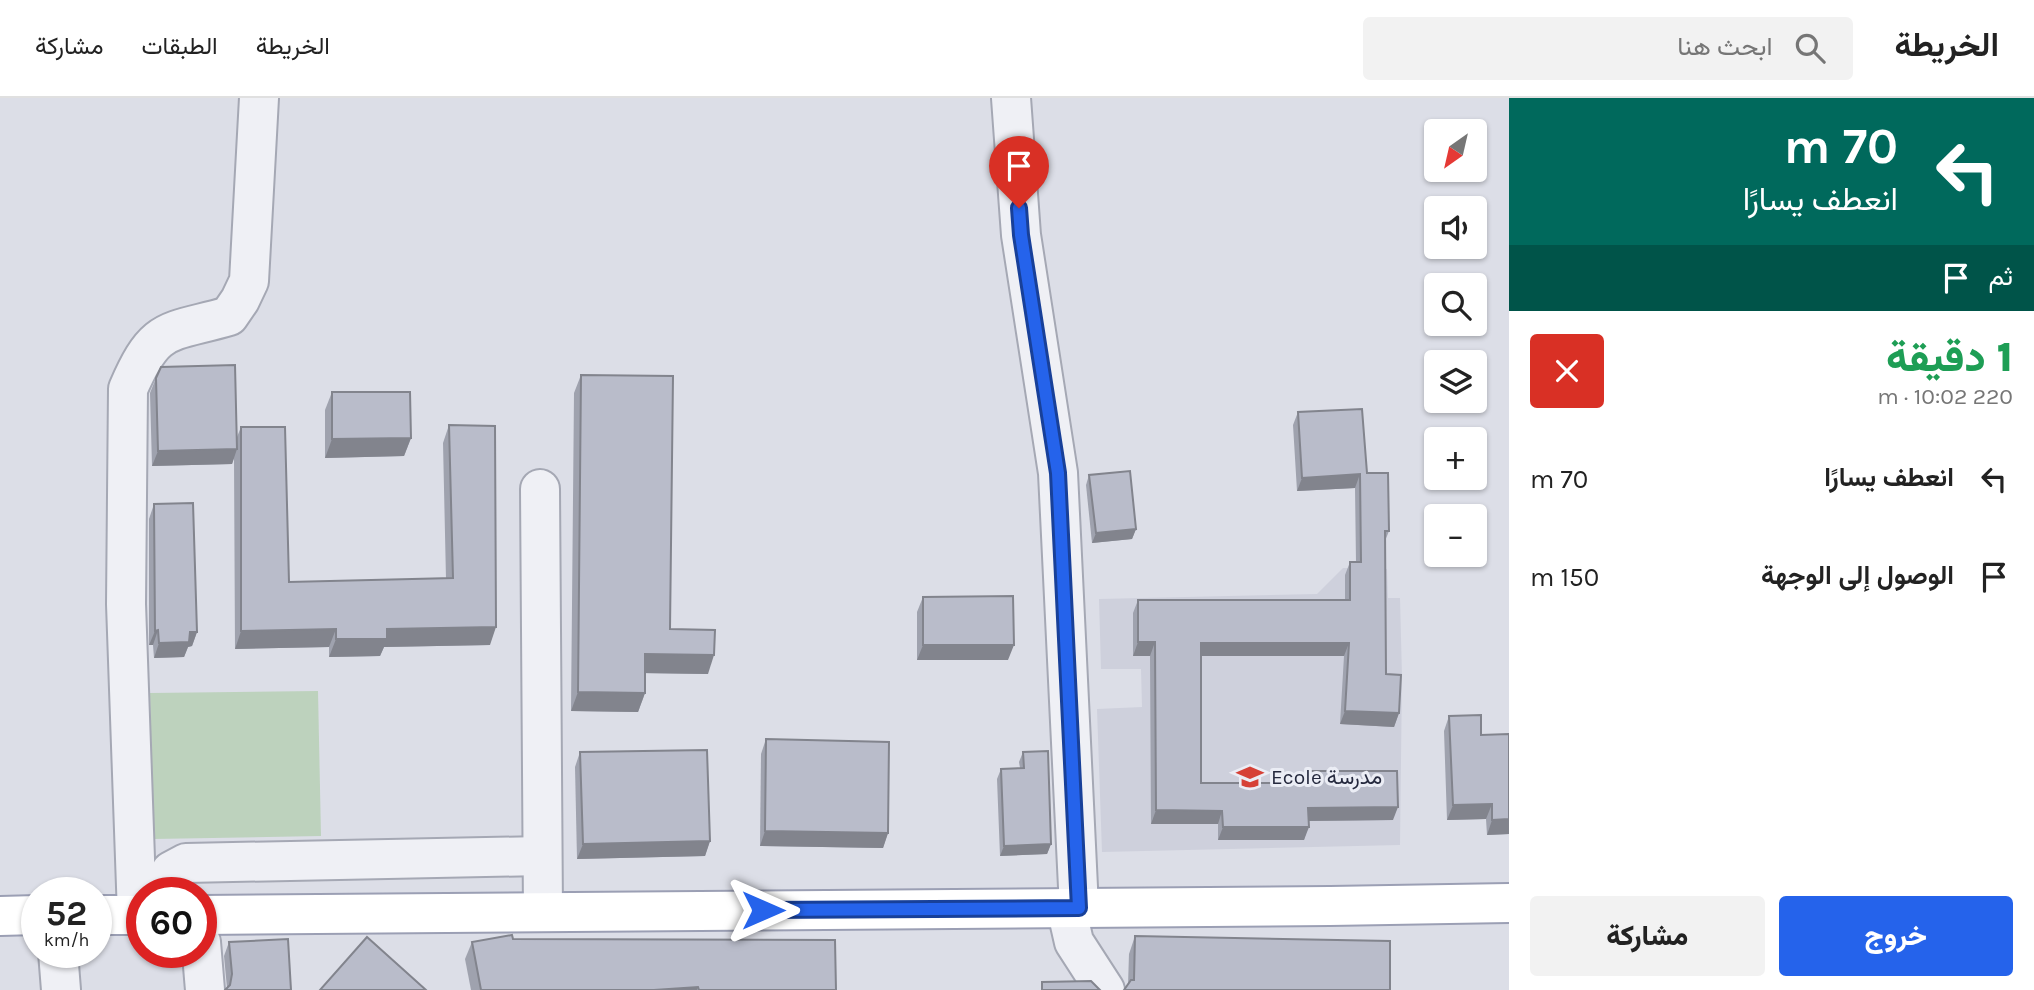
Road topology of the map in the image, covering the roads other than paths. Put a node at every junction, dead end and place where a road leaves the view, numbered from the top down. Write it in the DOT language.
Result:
graph roads {
  1 [pos="259,98"];
  2 [pos="1011,98"];
  3 [pos="540,489"];
  4 [pos="541,856"];
  5 [pos="146,877"];
  6 [pos="168,877"];
  7 [pos="1509,903"];
  8 [pos="1072,907"];
  9 [pos="542,912"];
  10 [pos="21,915"];
  11 [pos="217,915"];
  12 [pos="0,916"];
  13 [pos="59,968"];
  14 [pos="203,968"];
  15 [pos="61,990"];
  16 [pos="205,990"];
  17 [pos="1105,990"];
  1 -- 5 [label="street"];
  2 -- 8 [label="street"];
  3 -- 4 [label="street"];
  4 -- 6 [label="street"];
  4 -- 9 [label="street"];
  7 -- 8 [label="main road"];
  8 -- 9 [label="main road"];
  8 -- 17 [label="street"];
  9 -- 11 [label="main road"];
  10 -- 12 [label="main road"];
  13 -- 15 [label="street"];
  14 -- 16 [label="street"];
}
